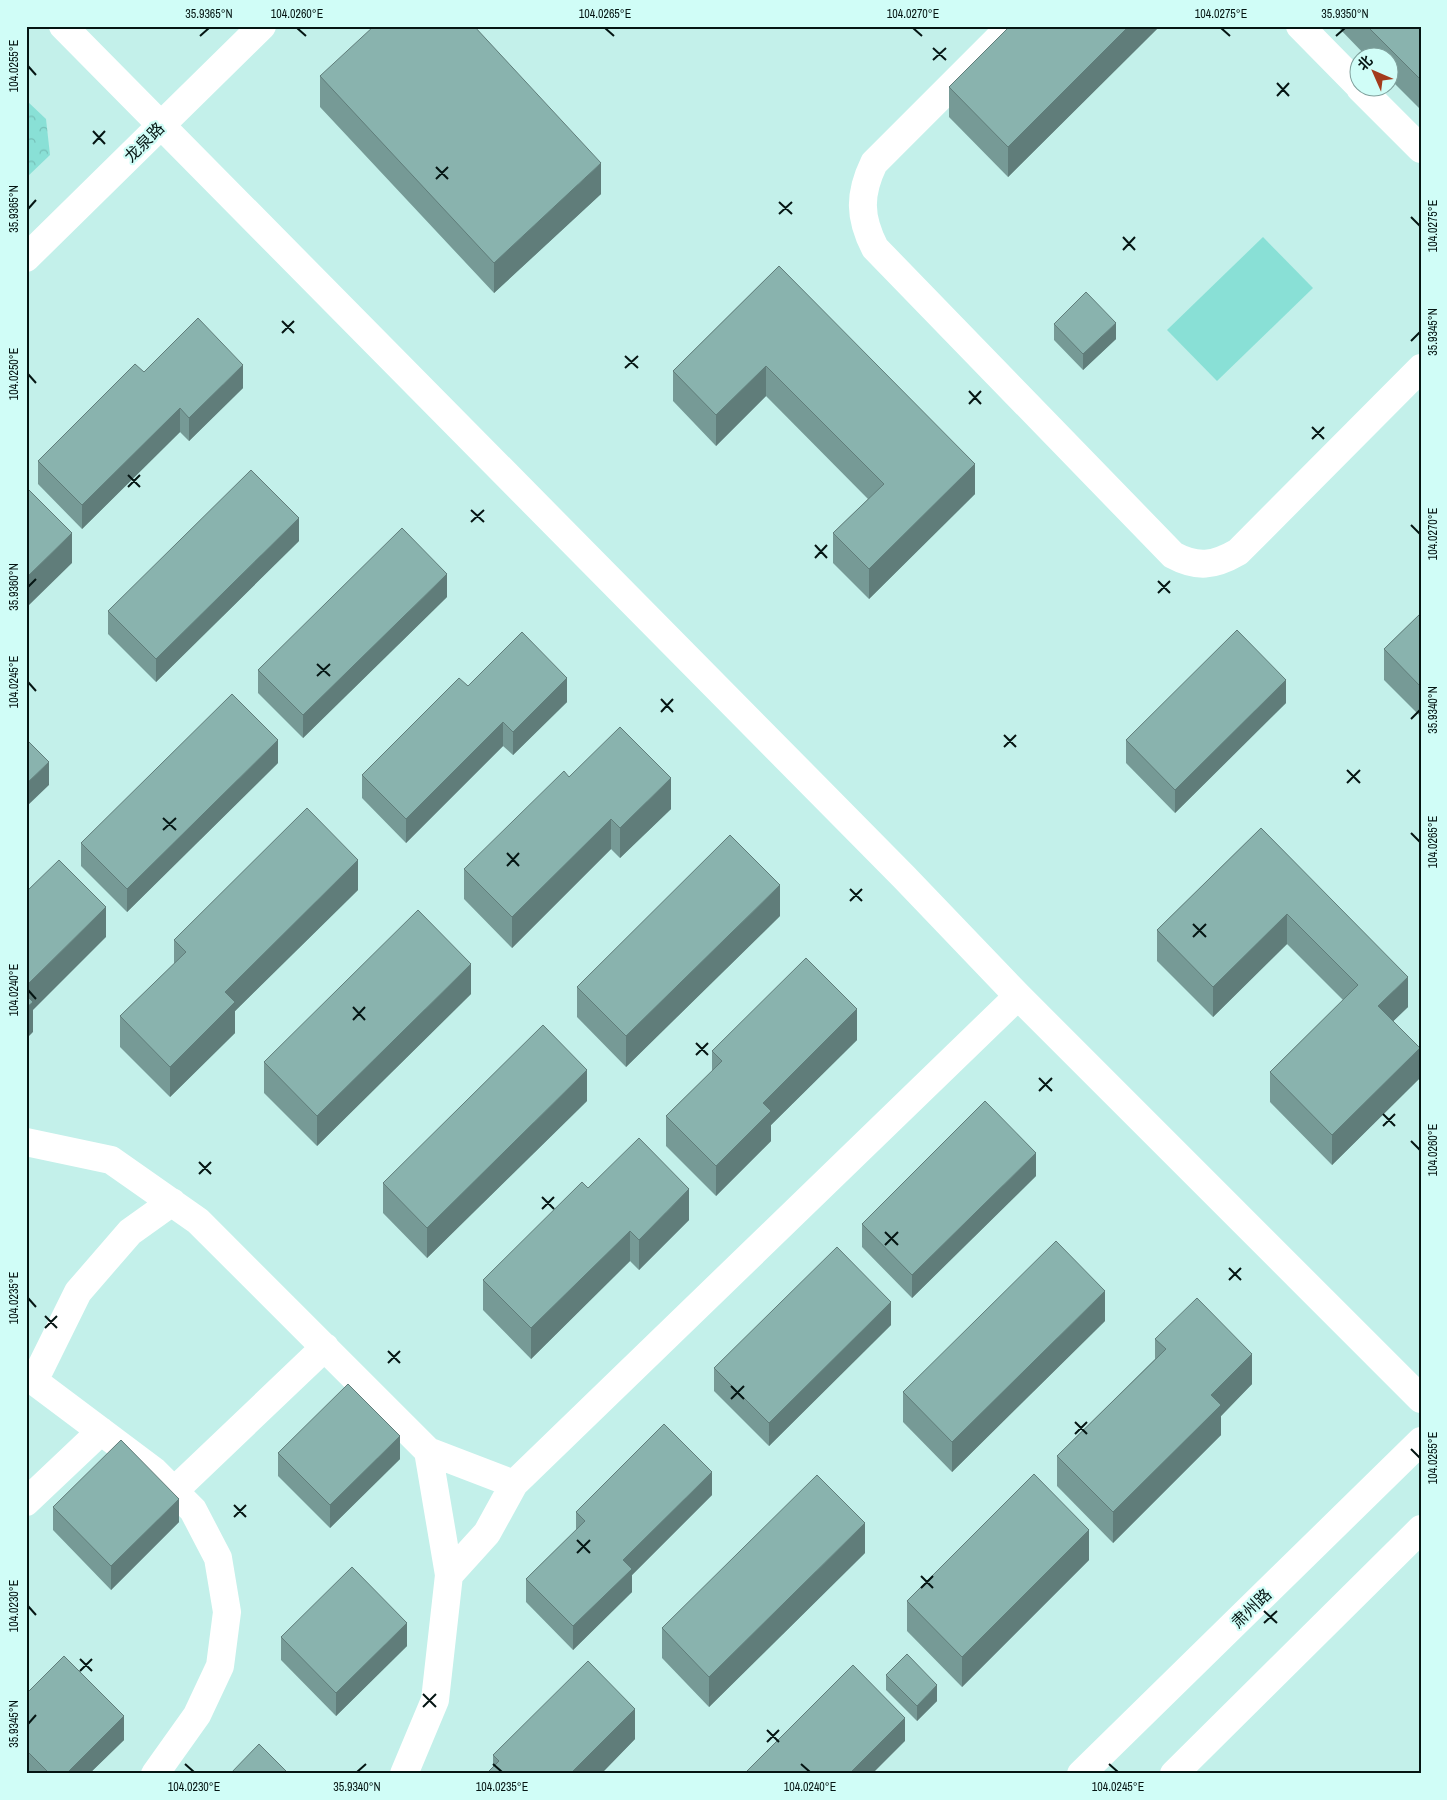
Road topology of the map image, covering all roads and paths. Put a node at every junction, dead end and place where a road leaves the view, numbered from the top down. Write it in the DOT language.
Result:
graph roads {
  1 [pos="63,26"];
  2 [pos="262,26"];
  3 [pos="1011,26"];
  4 [pos="1300,26"];
  5 [pos="1350,77"];
  6 [pos="1371,98"];
  7 [pos="161,125"];
  8 [pos="1421,149"];
  9 [pos="26,258"];
  10 [pos="1421,368"];
  11 [pos="1018,996"];
  12 [pos="26,1142"];
  13 [pos="172,1202"];
  14 [pos="324,1347"];
  15 [pos="30,1379"];
  16 [pos="1421,1399"];
  17 [pos="101,1431"];
  18 [pos="1421,1441"];
  19 [pos="428,1451"];
  20 [pos="514,1484"];
  21 [pos="174,1491"];
  22 [pos="26,1502"];
  23 [pos="1421,1529"];
  24 [pos="449,1575"];
  25 [pos="155,1774"];
  26 [pos="404,1774"];
  27 [pos="1081,1774"];
  28 [pos="1174,1774"];
  1 -- 7 [label="street"];
  2 -- 7 [label="street, 龙泉路"];
  3 -- 10 [label="street"];
  4 -- 5 [label="street"];
  6 -- 8 [label="street"];
  7 -- 9 [label="street, 龙泉路"];
  7 -- 11 [label="street"];
  11 -- 16 [label="street"];
  11 -- 20 [label="street"];
  12 -- 13 [label="street"];
  13 -- 14 [label="street"];
  13 -- 15 [label="street"];
  14 -- 19 [label="street"];
  14 -- 21 [label="street"];
  15 -- 17 [label="street"];
  17 -- 21 [label="street"];
  17 -- 22 [label="street"];
  18 -- 27 [label="street, 肃州路"];
  19 -- 20 [label="street"];
  19 -- 24 [label="street"];
  20 -- 24 [label="street"];
  21 -- 25 [label="street"];
  23 -- 28 [label="street"];
  24 -- 26 [label="street"];
}
